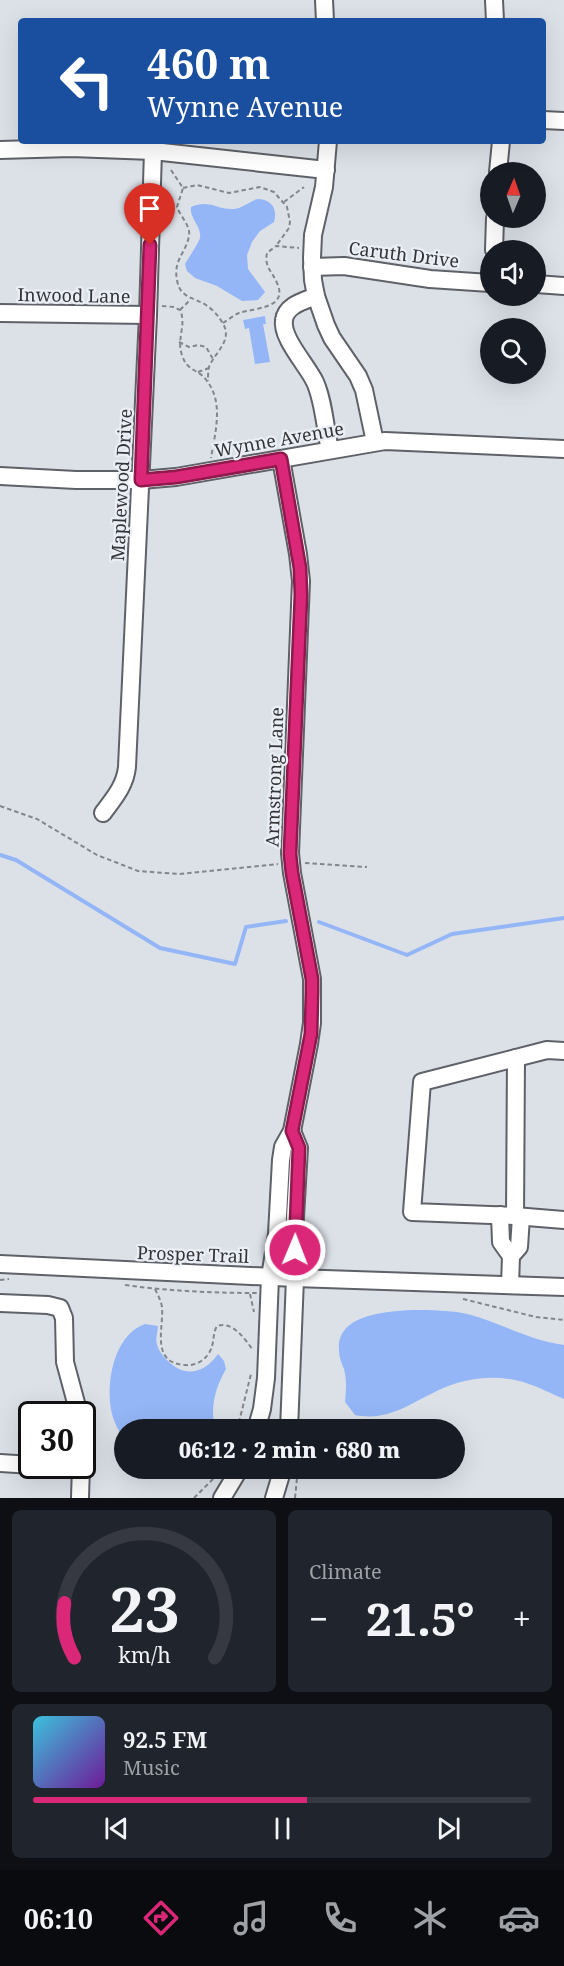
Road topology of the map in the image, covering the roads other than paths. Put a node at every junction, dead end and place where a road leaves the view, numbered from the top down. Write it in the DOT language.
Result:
graph roads {
  1 [pos="324,0"];
  2 [pos="494,0"];
  3 [pos="326,18"];
  4 [pos="495,18"];
  5 [pos="546,120"];
  6 [pos="564,121"];
  7 [pos="328,144"];
  8 [pos="501,144"];
  9 [pos="0,150"];
  10 [pos="153,152"];
  11 [pos="499,162"];
  12 [pos="326,170"];
  13 [pos="312,267"];
  14 [pos="480,282"];
  15 [pos="546,284"];
  16 [pos="564,285"];
  17 [pos="316,296"];
  18 [pos="153,310"];
  19 [pos="0,313"];
  20 [pos="375,442"];
  21 [pos="564,449"];
  22 [pos="330,450"];
  23 [pos="281,459"];
  24 [pos="0,476"];
  25 [pos="141,480"];
  26 [pos="103,813"];
  27 [pos="564,1051"];
  28 [pos="516,1058"];
  29 [pos="292,1131"];
  30 [pos="512,1216"];
  31 [pos="564,1220"];
  32 [pos="0,1264"];
  33 [pos="270,1276"];
  34 [pos="295,1278"];
  35 [pos="510,1285"];
  36 [pos="564,1287"];
  37 [pos="0,1303"];
  38 [pos="76,1401"];
  39 [pos="259,1419"];
  40 [pos="289,1419"];
  41 [pos="0,1463"];
  42 [pos="18,1464"];
  43 [pos="81,1479"];
  44 [pos="233,1479"];
  45 [pos="280,1479"];
  46 [pos="80,1498"];
  47 [pos="222,1498"];
  48 [pos="274,1498"];
  1 -- 3 [label="street"];
  2 -- 4 [label="street"];
  5 -- 6 [label="street"];
  7 -- 12 [label="street"];
  8 -- 11 [label="street"];
  9 -- 10 [label="street"];
  10 -- 12 [label="street"];
  10 -- 18 [label="street, Maplewood Drive"];
  12 -- 13 [label="street"];
  13 -- 14 [label="street, Caruth Drive"];
  13 -- 17 [label="street"];
  15 -- 16 [label="street"];
  17 -- 20 [label="street"];
  17 -- 22 [label="street"];
  18 -- 19 [label="street, Inwood Lane"];
  18 -- 25 [label="street, Maplewood Drive"];
  20 -- 21 [label="street, Wynne Avenue"];
  20 -- 22 [label="street, Wynne Avenue"];
  22 -- 23 [label="street, Wynne Avenue"];
  23 -- 25 [label="street, Wynne Avenue"];
  23 -- 29 [label="street, Armstrong Lane"];
  24 -- 25 [label="street, Wynne Avenue"];
  25 -- 26 [label="street, Maplewood Drive"];
  27 -- 28 [label="street"];
  28 -- 30 [label="street"];
  28 -- 30 [label="street"];
  29 -- 33 [label="street, Armstrong Lane"];
  29 -- 34 [label="street, Armstrong Lane"];
  30 -- 31 [label="street"];
  30 -- 35 [label="street"];
  32 -- 33 [label="street, Prosper Trail"];
  33 -- 34 [label="street, Prosper Trail"];
  33 -- 39 [label="street, Armstrong Lane"];
  34 -- 35 [label="street, Prosper Trail"];
  34 -- 40 [label="street, Armstrong Lane"];
  35 -- 36 [label="street, Prosper Trail"];
  37 -- 38 [label="street"];
  41 -- 42 [label="street"];
  43 -- 46 [label="street"];
  44 -- 47 [label="street"];
  45 -- 48 [label="street"];
}
